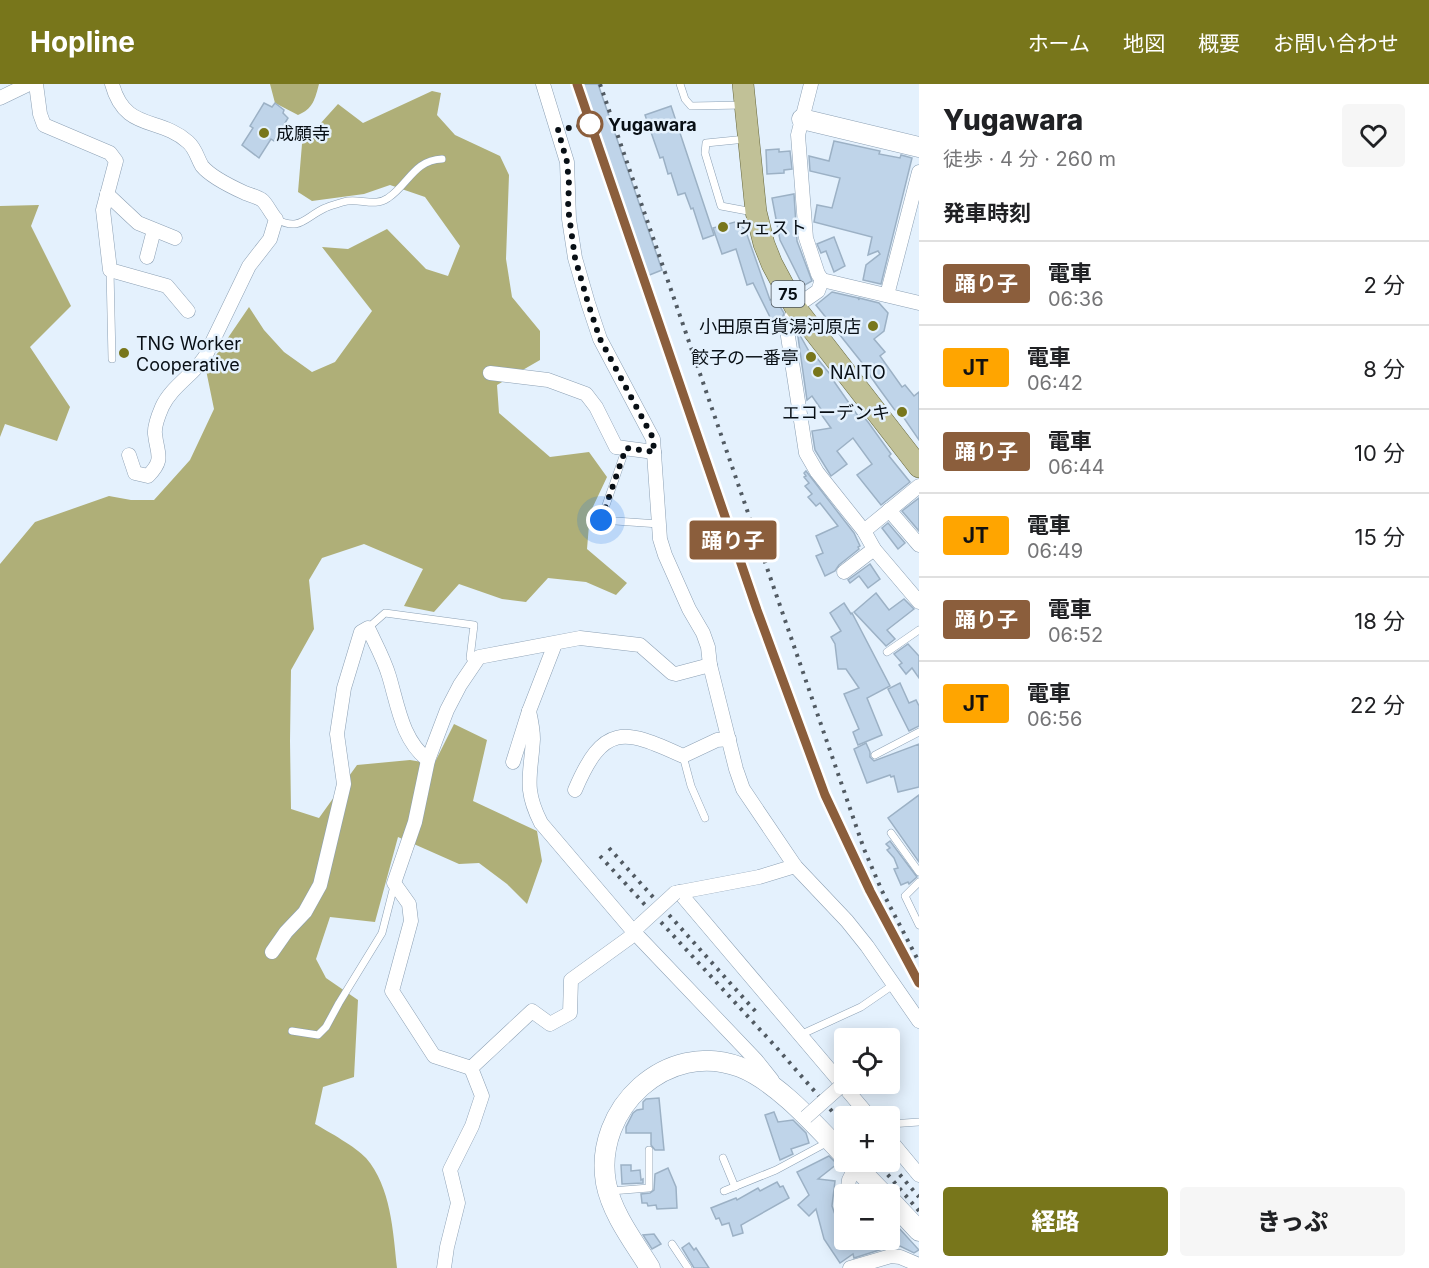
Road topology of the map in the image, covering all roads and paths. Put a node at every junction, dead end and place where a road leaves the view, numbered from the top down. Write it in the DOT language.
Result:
graph roads {
  1 [pos="29,84"];
  2 [pos="36,84"];
  3 [pos="112,84"];
  4 [pos="543,84"];
  5 [pos="680,84"];
  6 [pos="743,84"];
  7 [pos="811,84"];
  8 [pos="0,98"];
  9 [pos="745,105"];
  10 [pos="802,119"];
  11 [pos="748,138"];
  12 [pos="919,147"];
  13 [pos="442,159"];
  14 [pos="919,172"];
  15 [pos="107,194"];
  16 [pos="756,212"];
  17 [pos="276,219"];
  18 [pos="154,230"];
  19 [pos="175,238"];
  20 [pos="147,257"];
  21 [pos="110,270"];
  22 [pos="822,280"];
  23 [pos="887,296"];
  24 [pos="919,303"];
  25 [pos="795,307"];
  26 [pos="188,311"];
  27 [pos="112,359"];
  28 [pos="490,374"];
  29 [pos="626,448"];
  30 [pos="654,452"];
  31 [pos="129,455"];
  32 [pos="919,467"];
  33 [pos="919,486"];
  34 [pos="890,510"];
  35 [pos="601,520"];
  36 [pos="659,524"];
  37 [pos="598,528"];
  38 [pos="864,531"];
  39 [pos="919,545"];
  40 [pos="874,549"];
  41 [pos="844,572"];
  42 [pos="919,602"];
  43 [pos="368,628"];
  44 [pos="919,630"];
  45 [pos="555,644"];
  46 [pos="887,652"];
  47 [pos="474,663"];
  48 [pos="710,665"];
  49 [pos="530,711"];
  50 [pos="919,732"];
  51 [pos="729,739"];
  52 [pos="875,755"];
  53 [pos="683,756"];
  54 [pos="428,760"];
  55 [pos="513,762"];
  56 [pos="574,790"];
  57 [pos="705,818"];
  58 [pos="891,833"];
  59 [pos="795,866"];
  60 [pos="919,872"];
  61 [pos="919,882"];
  62 [pos="394,883"];
  63 [pos="677,893"];
  64 [pos="919,925"];
  65 [pos="637,928"];
  66 [pos="272,952"];
  67 [pos="893,986"];
  68 [pos="919,1021"];
  69 [pos="292,1031"];
  70 [pos="800,1035"];
  71 [pos="737,1042"];
  72 [pos="722,1063"];
  73 [pos="471,1068"];
  74 [pos="834,1075"];
  75 [pos="834,1092"];
  76 [pos="782,1094"];
  77 [pos="850,1094"];
  78 [pos="860,1106"];
  79 [pos="806,1117"];
  80 [pos="919,1122"];
  81 [pos="900,1123"];
  82 [pos="830,1141"];
  83 [pos="834,1145"];
  84 [pos="648,1150"];
  85 [pos="900,1152"];
  86 [pos="723,1158"];
  87 [pos="861,1172"];
  88 [pos="919,1175"];
  89 [pos="873,1184"];
  90 [pos="735,1187"];
  91 [pos="608,1191"];
  92 [pos="724,1191"];
  93 [pos="900,1211"];
  94 [pos="919,1231"];
  95 [pos="672,1244"];
  96 [pos="919,1265"];
  97 [pos="444,1268"];
  98 [pos="650,1268"];
  99 [pos="688,1268"];
  100 [pos="850,1268"];
  1 -- 8 [label="street"];
  2 -- 15 [label="street"];
  3 -- 17 [label="street"];
  4 -- 30 [label="street"];
  5 -- 9 [label="lane"];
  6 -- 9 [label="main road, 75"];
  7 -- 10 [label="street"];
  9 -- 11 [label="main road, 75"];
  10 -- 12 [label="street"];
  10 -- 22 [label="street"];
  11 -- 16 [label="main road, 75"];
  11 -- 16 [label="lane"];
  13 -- 17 [label="lane"];
  14 -- 23 [label="street"];
  15 -- 18 [label="street"];
  15 -- 21 [label="street"];
  16 -- 25 [label="main road, 75"];
  17 -- 31 [label="street"];
  18 -- 19 [label="street"];
  18 -- 20 [label="street"];
  21 -- 26 [label="street"];
  21 -- 27 [label="lane"];
  22 -- 23 [label="street"];
  22 -- 25 [label="street"];
  23 -- 24 [label="street"];
  25 -- 32 [label="main road, 75"];
  25 -- 38 [label="street"];
  28 -- 29 [label="street"];
  29 -- 30 [label="street"];
  29 -- 35 [label="lane"];
  30 -- 36 [label="street"];
  33 -- 34 [label="street"];
  34 -- 38 [label="street"];
  34 -- 39 [label="street"];
  35 -- 36 [label="lane"];
  35 -- 37 [label="lane"];
  36 -- 48 [label="street"];
  38 -- 40 [label="street"];
  40 -- 41 [label="street"];
  40 -- 42 [label="street"];
  43 -- 47 [label="lane"];
  43 -- 54 [label="street"];
  43 -- 66 [label="street"];
  44 -- 46 [label="lane"];
  45 -- 47 [label="street"];
  45 -- 48 [label="street"];
  45 -- 49 [label="street"];
  47 -- 54 [label="street"];
  48 -- 51 [label="street"];
  49 -- 55 [label="street"];
  49 -- 65 [label="street"];
  50 -- 52 [label="lane"];
  51 -- 53 [label="street"];
  51 -- 59 [label="street"];
  53 -- 56 [label="street"];
  53 -- 57 [label="lane"];
  54 -- 62 [label="street"];
  58 -- 60 [label="lane"];
  59 -- 63 [label="street"];
  59 -- 67 [label="street"];
  61 -- 64 [label="lane"];
  62 -- 69 [label="lane"];
  62 -- 73 [label="street"];
  63 -- 65 [label="street, bridge"];
  63 -- 70 [label="street"];
  65 -- 71 [label="street"];
  65 -- 73 [label="street"];
  67 -- 68 [label="street"];
  67 -- 70 [label="lane"];
  70 -- 74 [label="street"];
  71 -- 72 [label="street"];
  71 -- 76 [label="street"];
  72 -- 76 [label="street"];
  72 -- 91 [label="street"];
  73 -- 97 [label="street"];
  75 -- 79 [label="street, bridge"];
  76 -- 79 [label="street"];
  77 -- 78 [label="street"];
  79 -- 82 [label="street"];
  80 -- 81 [label="lane"];
  82 -- 83 [label="street"];
  82 -- 90 [label="lane"];
  84 -- 91 [label="lane"];
  85 -- 88 [label="street"];
  86 -- 90 [label="lane"];
  87 -- 89 [label="street"];
  90 -- 92 [label="lane"];
  91 -- 98 [label="street"];
  93 -- 94 [label="street"];
  95 -- 99 [label="lane"];
  96 -- 100 [label="street"];
}
